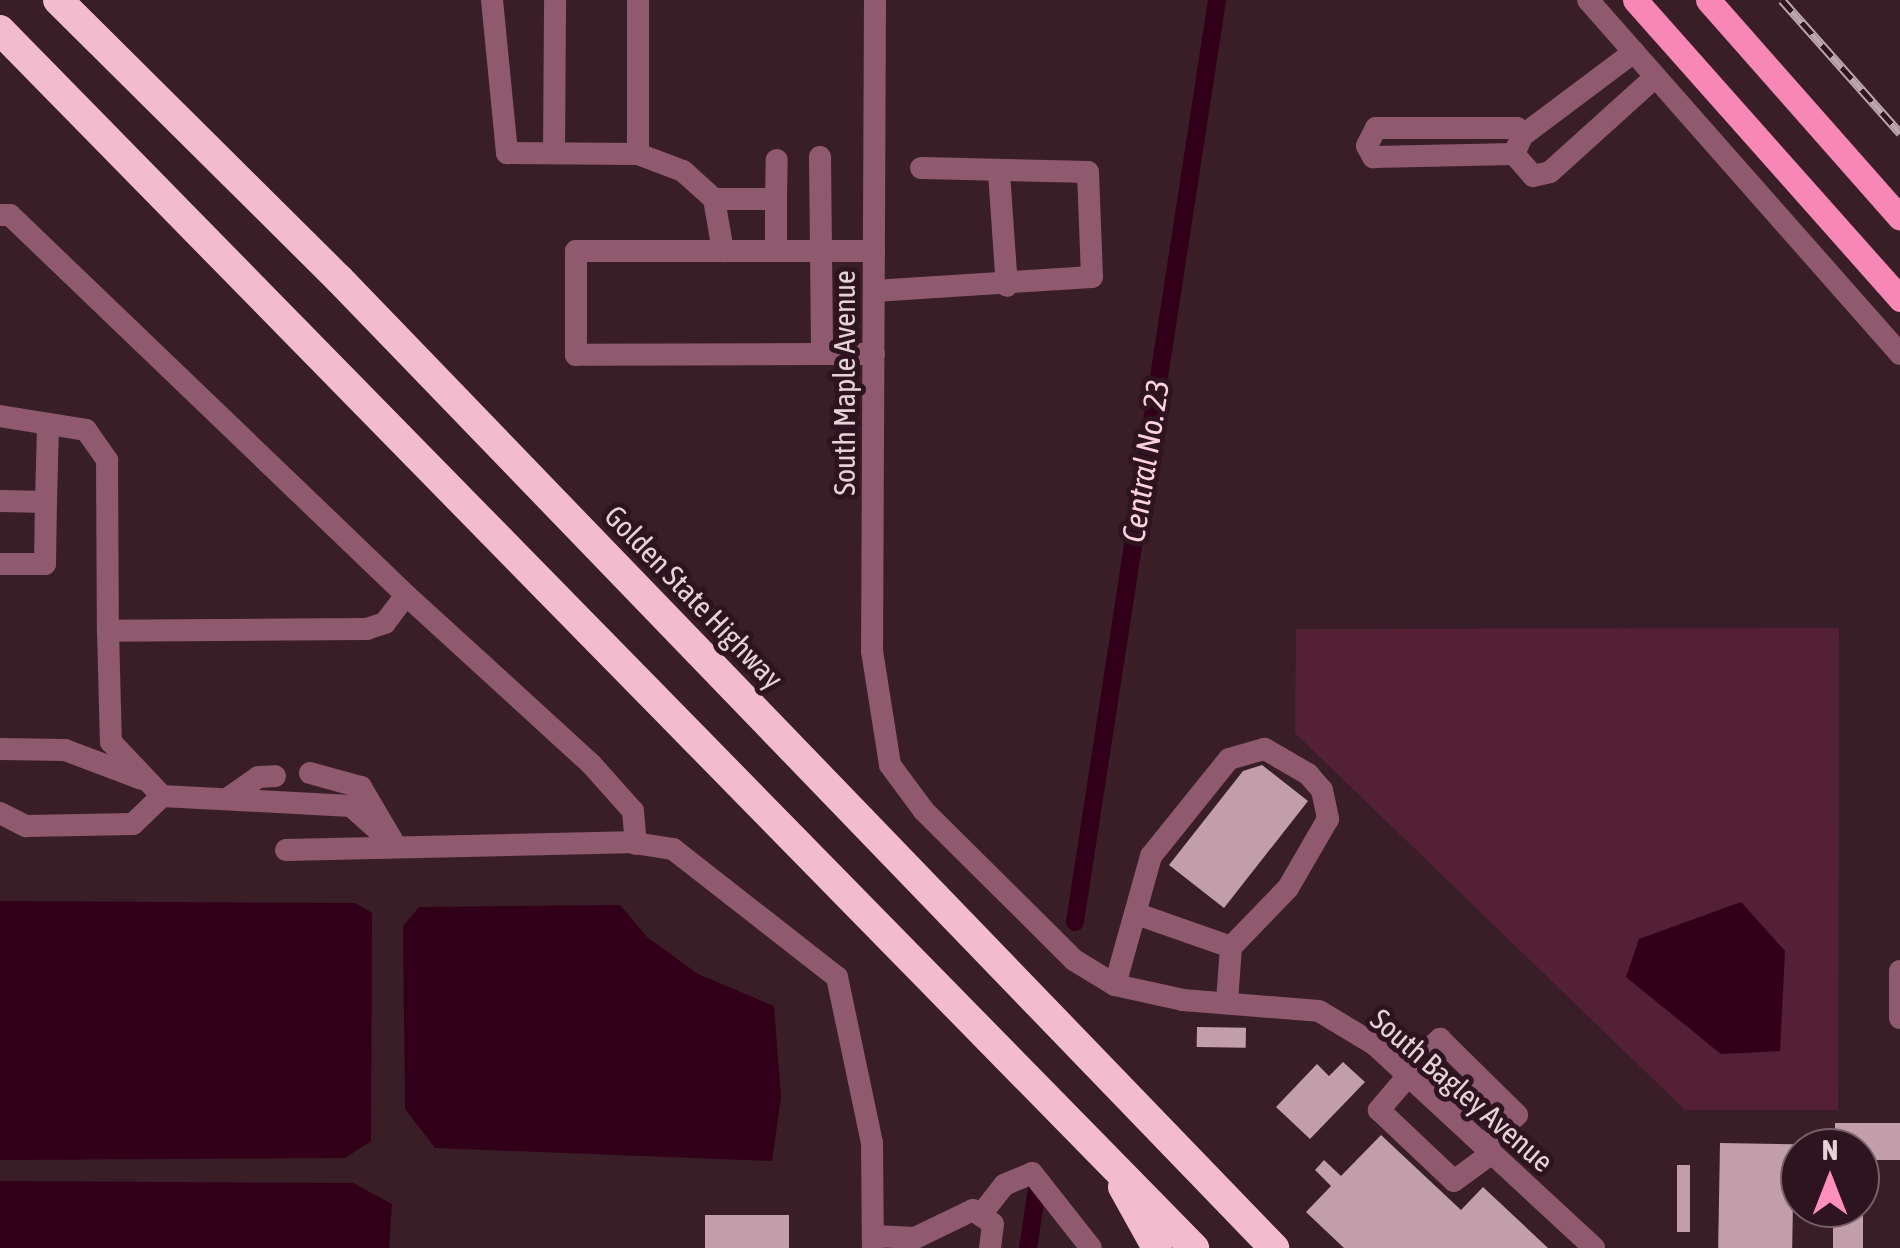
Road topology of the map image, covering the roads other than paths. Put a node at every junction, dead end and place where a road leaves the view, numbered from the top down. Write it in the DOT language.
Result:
graph roads {
  1 [pos="58,0"];
  2 [pos="492,0"];
  3 [pos="556,0"];
  4 [pos="638,0"];
  5 [pos="876,0"];
  6 [pos="1588,0"];
  7 [pos="1635,0"];
  8 [pos="1708,0"];
  9 [pos="0,30"];
  10 [pos="1634,52"];
  11 [pos="1656,77"];
  12 [pos="1518,145"];
  13 [pos="554,154"];
  14 [pos="638,154"];
  15 [pos="820,158"];
  16 [pos="778,160"];
  17 [pos="920,168"];
  18 [pos="999,172"];
  19 [pos="714,198"];
  20 [pos="776,199"];
  21 [pos="0,215"];
  22 [pos="1900,218"];
  23 [pos="776,250"];
  24 [pos="820,250"];
  25 [pos="723,251"];
  26 [pos="874,251"];
  27 [pos="1007,286"];
  28 [pos="874,291"];
  29 [pos="1900,299"];
  30 [pos="822,354"];
  31 [pos="874,354"];
  32 [pos="1900,354"];
  33 [pos="0,416"];
  34 [pos="48,424"];
  35 [pos="0,501"];
  36 [pos="46,502"];
  37 [pos="0,564"];
  38 [pos="406,596"];
  39 [pos="108,631"];
  40 [pos="0,749"];
  41 [pos="890,765"];
  42 [pos="310,773"];
  43 [pos="275,776"];
  44 [pos="154,788"];
  45 [pos="227,800"];
  46 [pos="0,813"];
  47 [pos="636,844"];
  48 [pos="395,845"];
  49 [pos="286,850"];
  50 [pos="1137,914"];
  51 [pos="1231,946"];
  52 [pos="1900,972"];
  53 [pos="1115,985"];
  54 [pos="1228,1002"];
  55 [pos="1900,1018"];
  56 [pos="1406,1074"];
  57 [pos="1488,1149"];
  58 [pos="1105,1153"];
  59 [pos="983,1212"];
  60 [pos="873,1242"];
  61 [pos="1083,1245"];
  62 [pos="990,1248"];
  63 [pos="1156,1248"];
  64 [pos="1194,1248"];
  65 [pos="1274,1248"];
  66 [pos="1594,1248"];
  1 -- 65 [label="highway, Golden State Highway"];
  2 -- 13 [label="street"];
  3 -- 13 [label="street"];
  4 -- 14 [label="street"];
  5 -- 26 [label="street, South Maple Avenue"];
  6 -- 10 [label="street"];
  7 -- 29 [label="main road"];
  8 -- 22 [label="main road"];
  9 -- 58 [label="highway"];
  10 -- 11 [label="street"];
  10 -- 12 [label="street"];
  11 -- 12 [label="street"];
  11 -- 32 [label="street"];
  12 -- 12 [label="street"];
  13 -- 14 [label="street"];
  14 -- 19 [label="street"];
  15 -- 24 [label="street"];
  16 -- 20 [label="street"];
  17 -- 18 [label="street"];
  18 -- 27 [label="street"];
  18 -- 27 [label="street"];
  19 -- 20 [label="street"];
  19 -- 25 [label="street"];
  20 -- 23 [label="street"];
  21 -- 38 [label="street"];
  23 -- 24 [label="street"];
  23 -- 25 [label="street"];
  24 -- 26 [label="street"];
  24 -- 30 [label="street"];
  25 -- 30 [label="street"];
  26 -- 28 [label="street, South Maple Avenue"];
  27 -- 28 [label="street"];
  28 -- 31 [label="street, South Maple Avenue"];
  30 -- 31 [label="street"];
  31 -- 41 [label="street, South Maple Avenue"];
  33 -- 34 [label="street"];
  34 -- 36 [label="street"];
  34 -- 39 [label="street"];
  35 -- 36 [label="street"];
  36 -- 37 [label="street"];
  38 -- 39 [label="street"];
  38 -- 47 [label="street"];
  39 -- 44 [label="street"];
  40 -- 44 [label="street"];
  41 -- 53 [label="street, South Bagley Avenue"];
  42 -- 48 [label="street"];
  43 -- 45 [label="street"];
  44 -- 45 [label="street"];
  44 -- 46 [label="street"];
  45 -- 48 [label="street"];
  47 -- 48 [label="street"];
  47 -- 60 [label="street"];
  48 -- 49 [label="street"];
  50 -- 51 [label="street"];
  50 -- 51 [label="street"];
  50 -- 53 [label="street"];
  51 -- 54 [label="street"];
  52 -- 55 [label="street"];
  53 -- 54 [label="street, South Bagley Avenue"];
  54 -- 56 [label="street, South Bagley Avenue"];
  56 -- 57 [label="street, South Bagley Avenue"];
  56 -- 57 [label="street"];
  56 -- 57 [label="street"];
  57 -- 66 [label="street, South Bagley Avenue"];
  58 -- 63 [label="highway"];
  58 -- 64 [label="highway"];
  59 -- 60 [label="street"];
  59 -- 61 [label="street"];
  59 -- 62 [label="street"];
}
